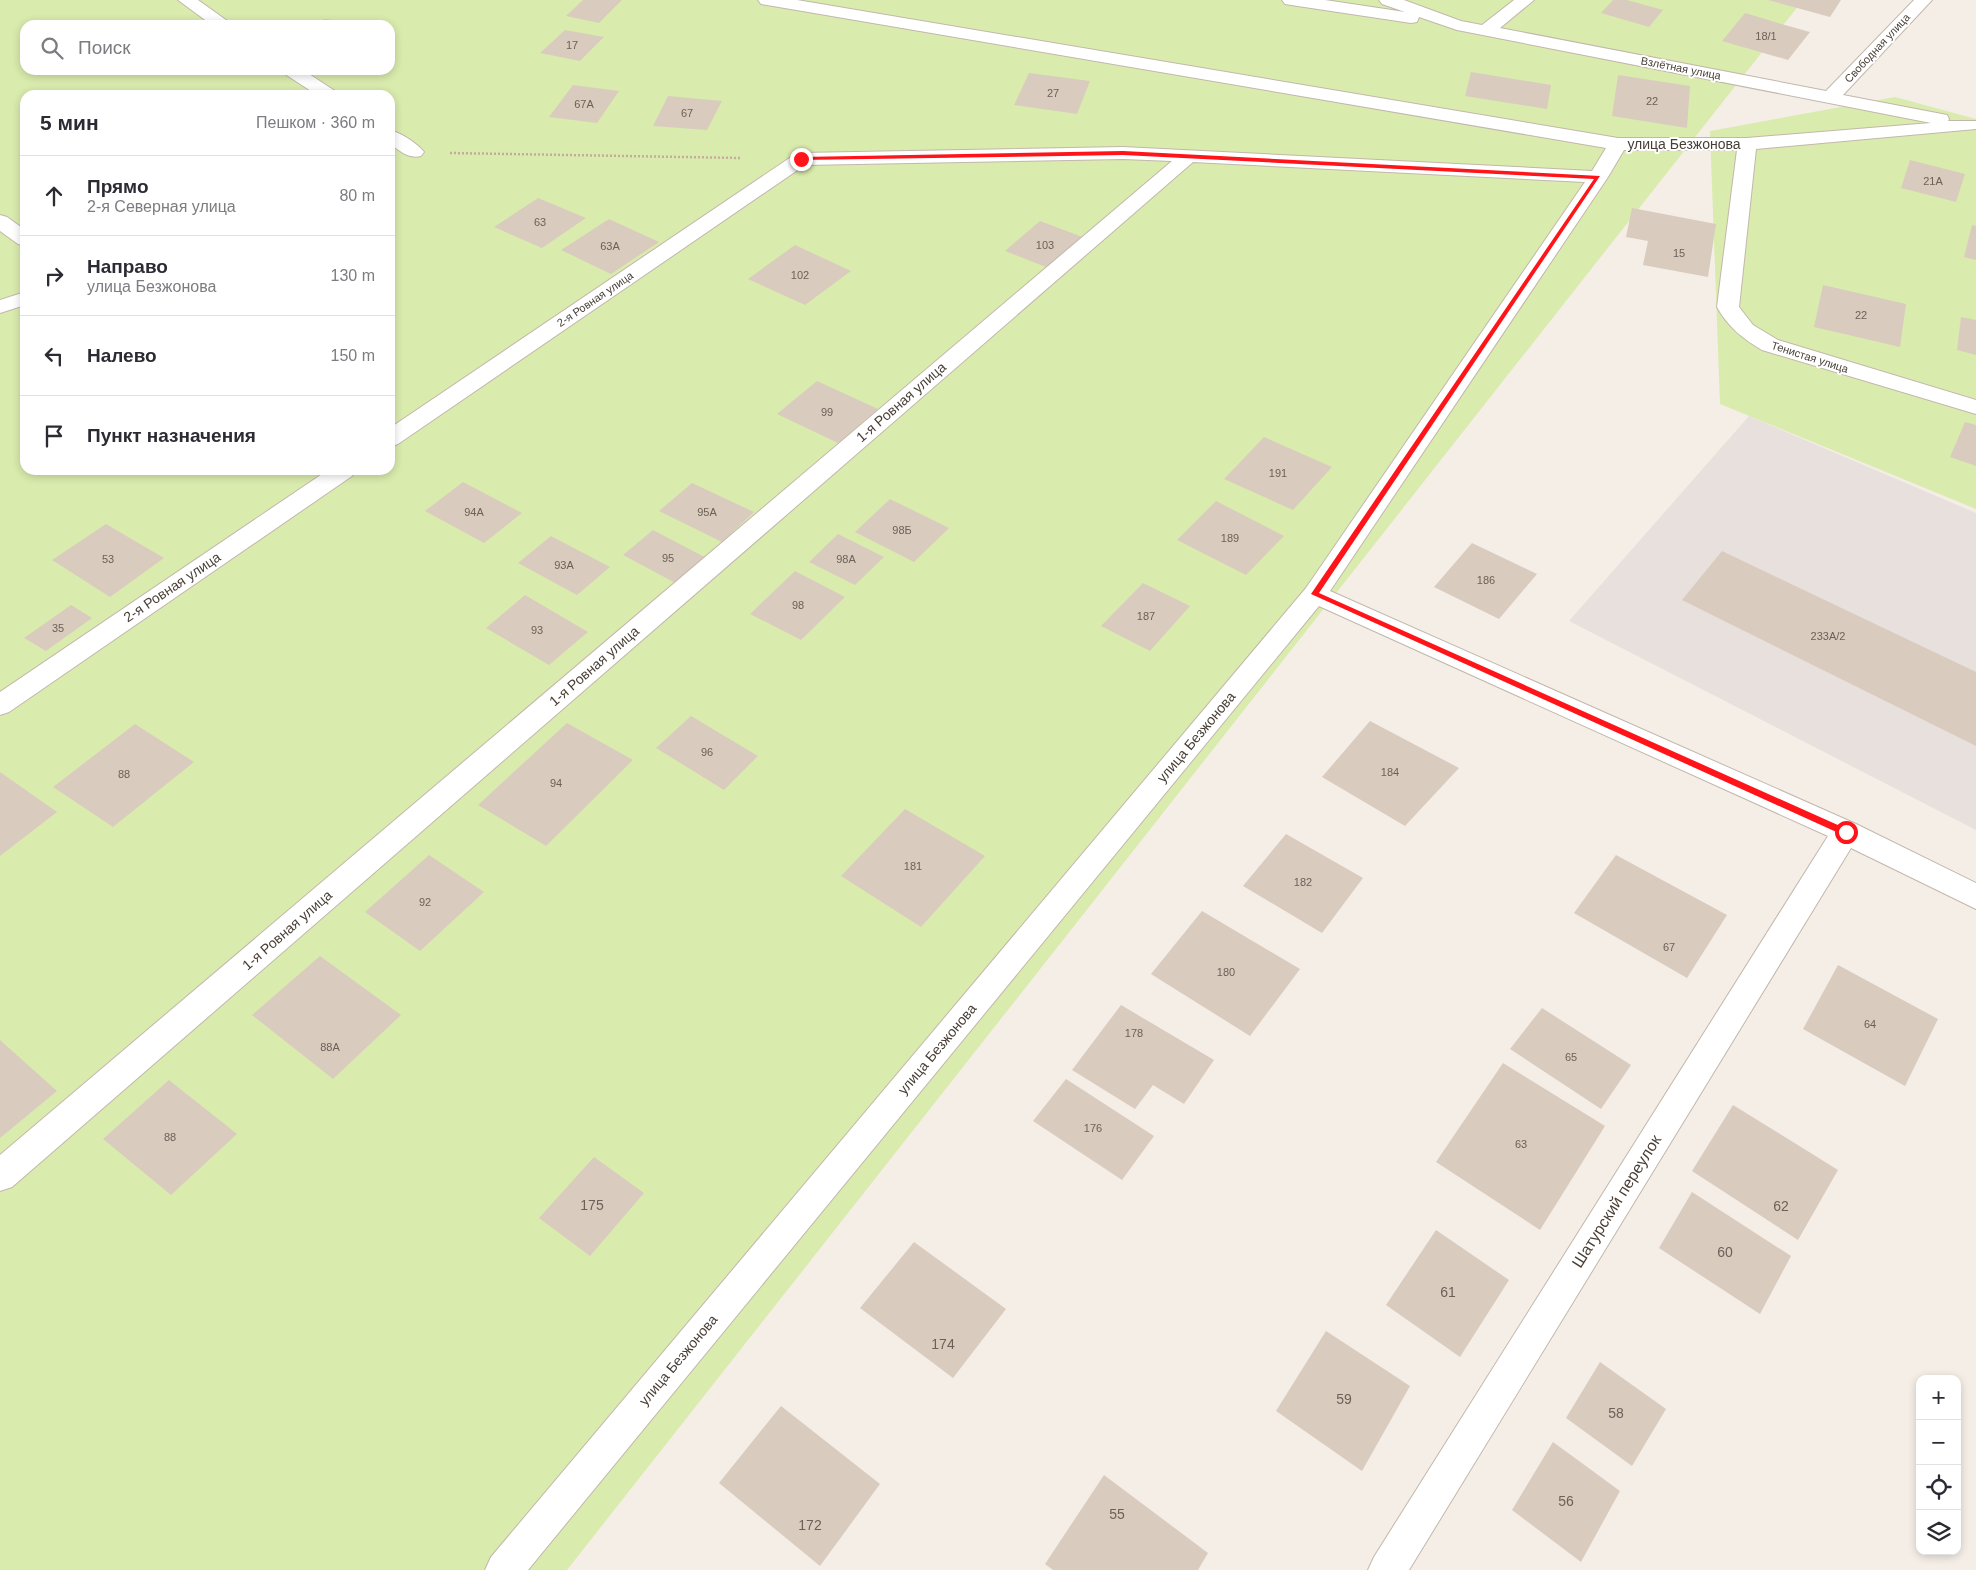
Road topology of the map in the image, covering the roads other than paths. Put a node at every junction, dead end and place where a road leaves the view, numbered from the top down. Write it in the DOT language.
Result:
graph roads {
  1 [pos="187,0"];
  2 [pos="767,0"];
  3 [pos="1292,0"];
  4 [pos="1388,0"];
  5 [pos="1525,0"];
  6 [pos="1922,0"];
  7 [pos="217,20"];
  8 [pos="1457,25"];
  9 [pos="1486,30"];
  10 [pos="299,75"];
  11 [pos="321,90"];
  12 [pos="1831,97"];
  13 [pos="1974,126"];
  14 [pos="395,139"];
  15 [pos="1618,144"];
  16 [pos="1747,144"];
  17 [pos="1188,157"];
  18 [pos="395,160"];
  19 [pos="1598,177"];
  20 [pos="0,221"];
  21 [pos="20,236"];
  22 [pos="20,300"];
  23 [pos="0,307"];
  24 [pos="1976,407"];
  25 [pos="395,436"];
  26 [pos="337,475"];
  27 [pos="1315,594"];
  28 [pos="0,705"];
  29 [pos="1846,832"];
  30 [pos="1976,897"];
  31 [pos="0,1176"];
  32 [pos="504,1570"];
  33 [pos="1387,1570"];
  1 -- 7 [label="street"];
  2 -- 15 [label="street"];
  3 -- 8 [label="street"];
  4 -- 8 [label="street, Взлётная улица"];
  5 -- 9 [label="street"];
  6 -- 12 [label="street, Свободная улица"];
  8 -- 9 [label="street, Взлётная улица"];
  9 -- 12 [label="street, Взлётная улица"];
  10 -- 11 [label="street"];
  12 -- 13 [label="street, Взлётная улица"];
  13 -- 16 [label="street, улица Безжонова"];
  14 -- 18 [label="street"];
  15 -- 16 [label="street, улица Безжонова"];
  15 -- 19 [label="street, улица Безжонова"];
  16 -- 24 [label="street, Тенистая улица"];
  17 -- 19 [label="street"];
  17 -- 25 [label="street, 2-я Ровная улица"];
  17 -- 31 [label="street, 1-я Ровная улица"];
  19 -- 27 [label="street, улица Безжонова"];
  20 -- 21 [label="street"];
  22 -- 23 [label="street"];
  26 -- 28 [label="street, 2-я Ровная улица"];
  27 -- 29 [label="street"];
  27 -- 32 [label="street, улица Безжонова"];
  29 -- 30 [label="street"];
  29 -- 33 [label="street, Шатурский переулок"];
}
